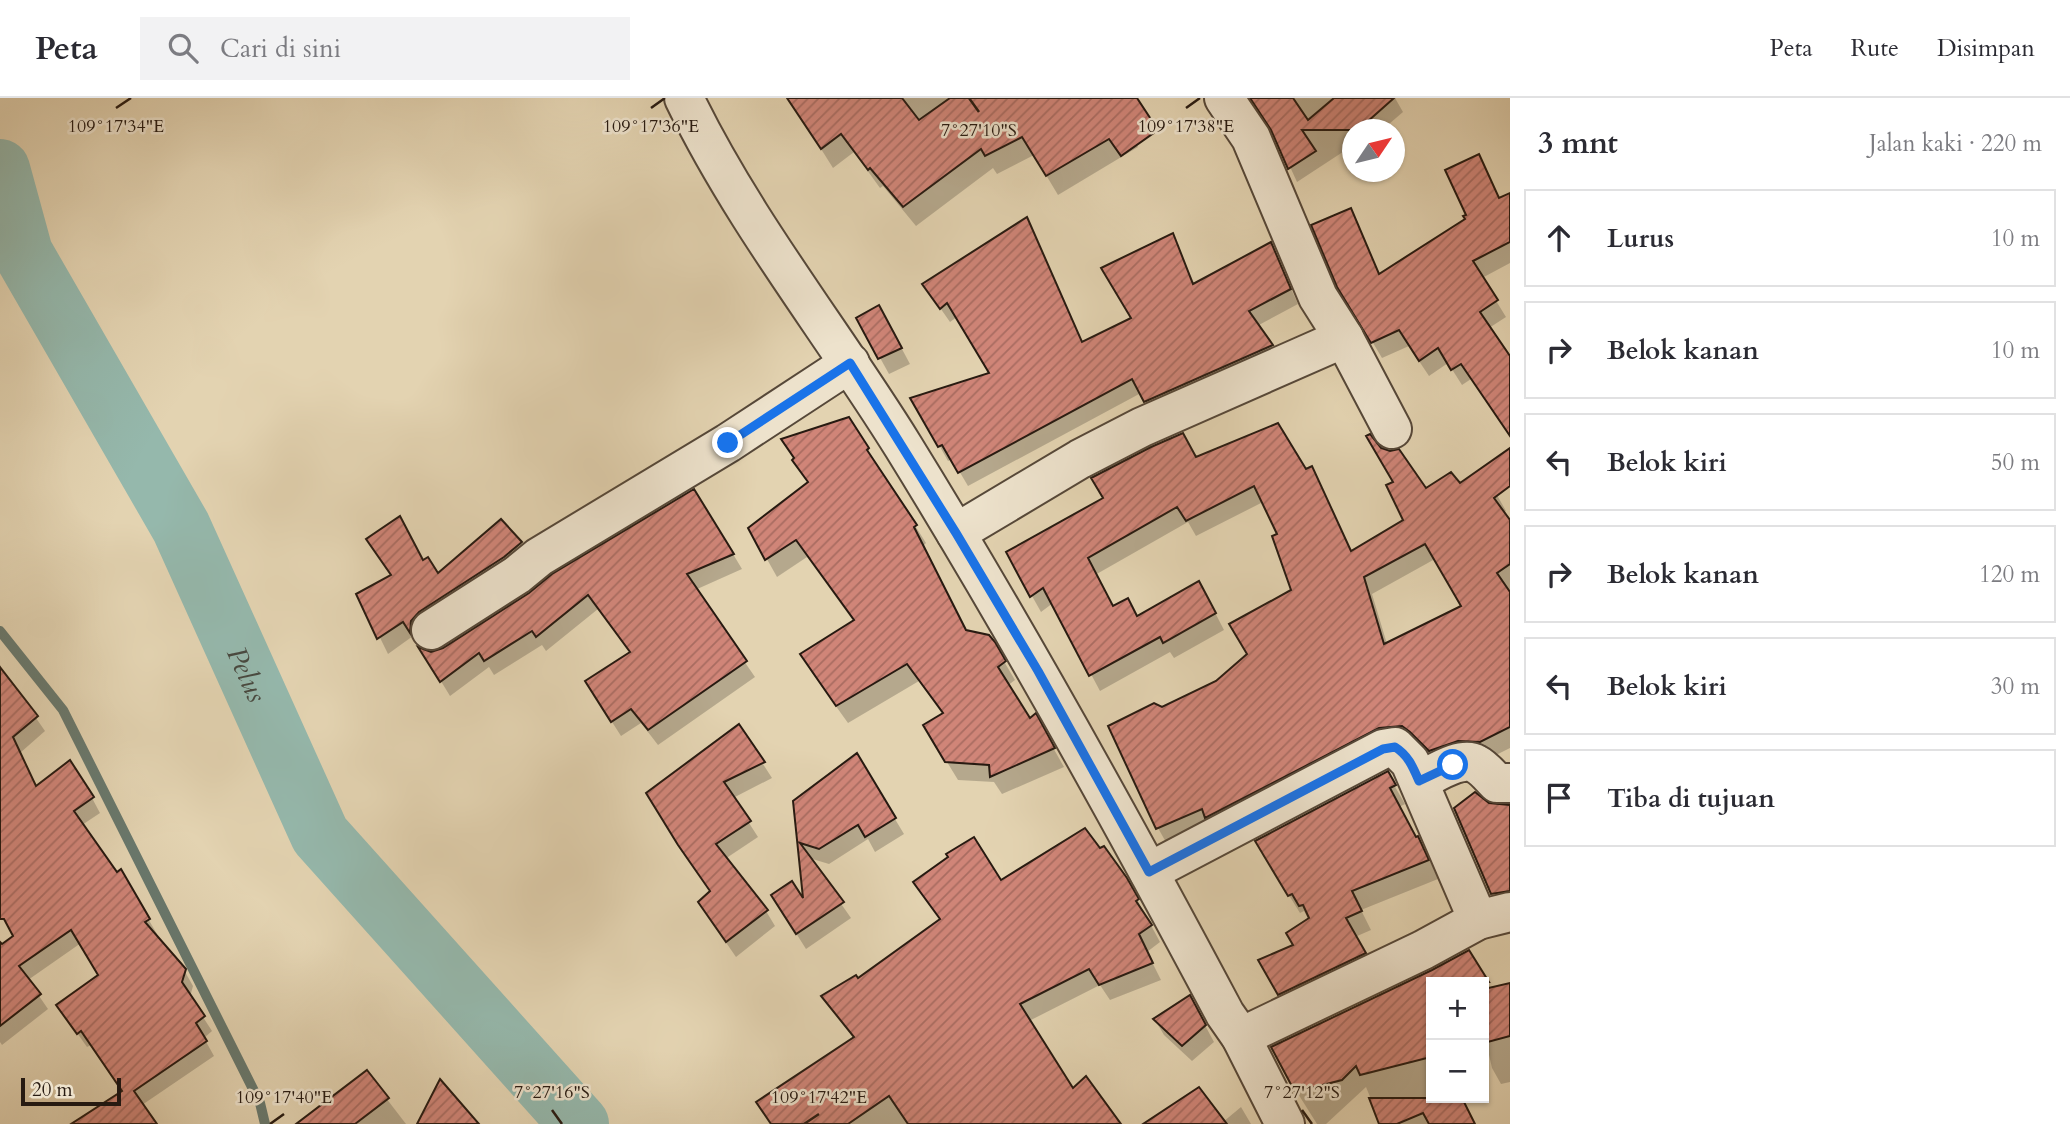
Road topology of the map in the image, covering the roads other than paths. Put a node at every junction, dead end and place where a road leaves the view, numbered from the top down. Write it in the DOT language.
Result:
graph roads {
  1 [pos="684,98"];
  2 [pos="1224,98"];
  3 [pos="1345,338"];
  4 [pos="850,363"];
  5 [pos="1392,429"];
  6 [pos="956,533"];
  7 [pos="431,631"];
  8 [pos="1419,781"];
  9 [pos="1510,783"];
  10 [pos="1149,872"];
  11 [pos="1494,916"];
  12 [pos="1241,1037"];
  13 [pos="1285,1124"];
  1 -- 4 [label="street"];
  2 -- 3 [label="street"];
  3 -- 5 [label="street"];
  3 -- 6 [label="street"];
  4 -- 6 [label="street"];
  4 -- 7 [label="street"];
  6 -- 10 [label="street"];
  8 -- 9 [label="street"];
  8 -- 10 [label="street"];
  8 -- 11 [label="street"];
  10 -- 12 [label="street"];
  11 -- 12 [label="street"];
  12 -- 13 [label="street"];
}
